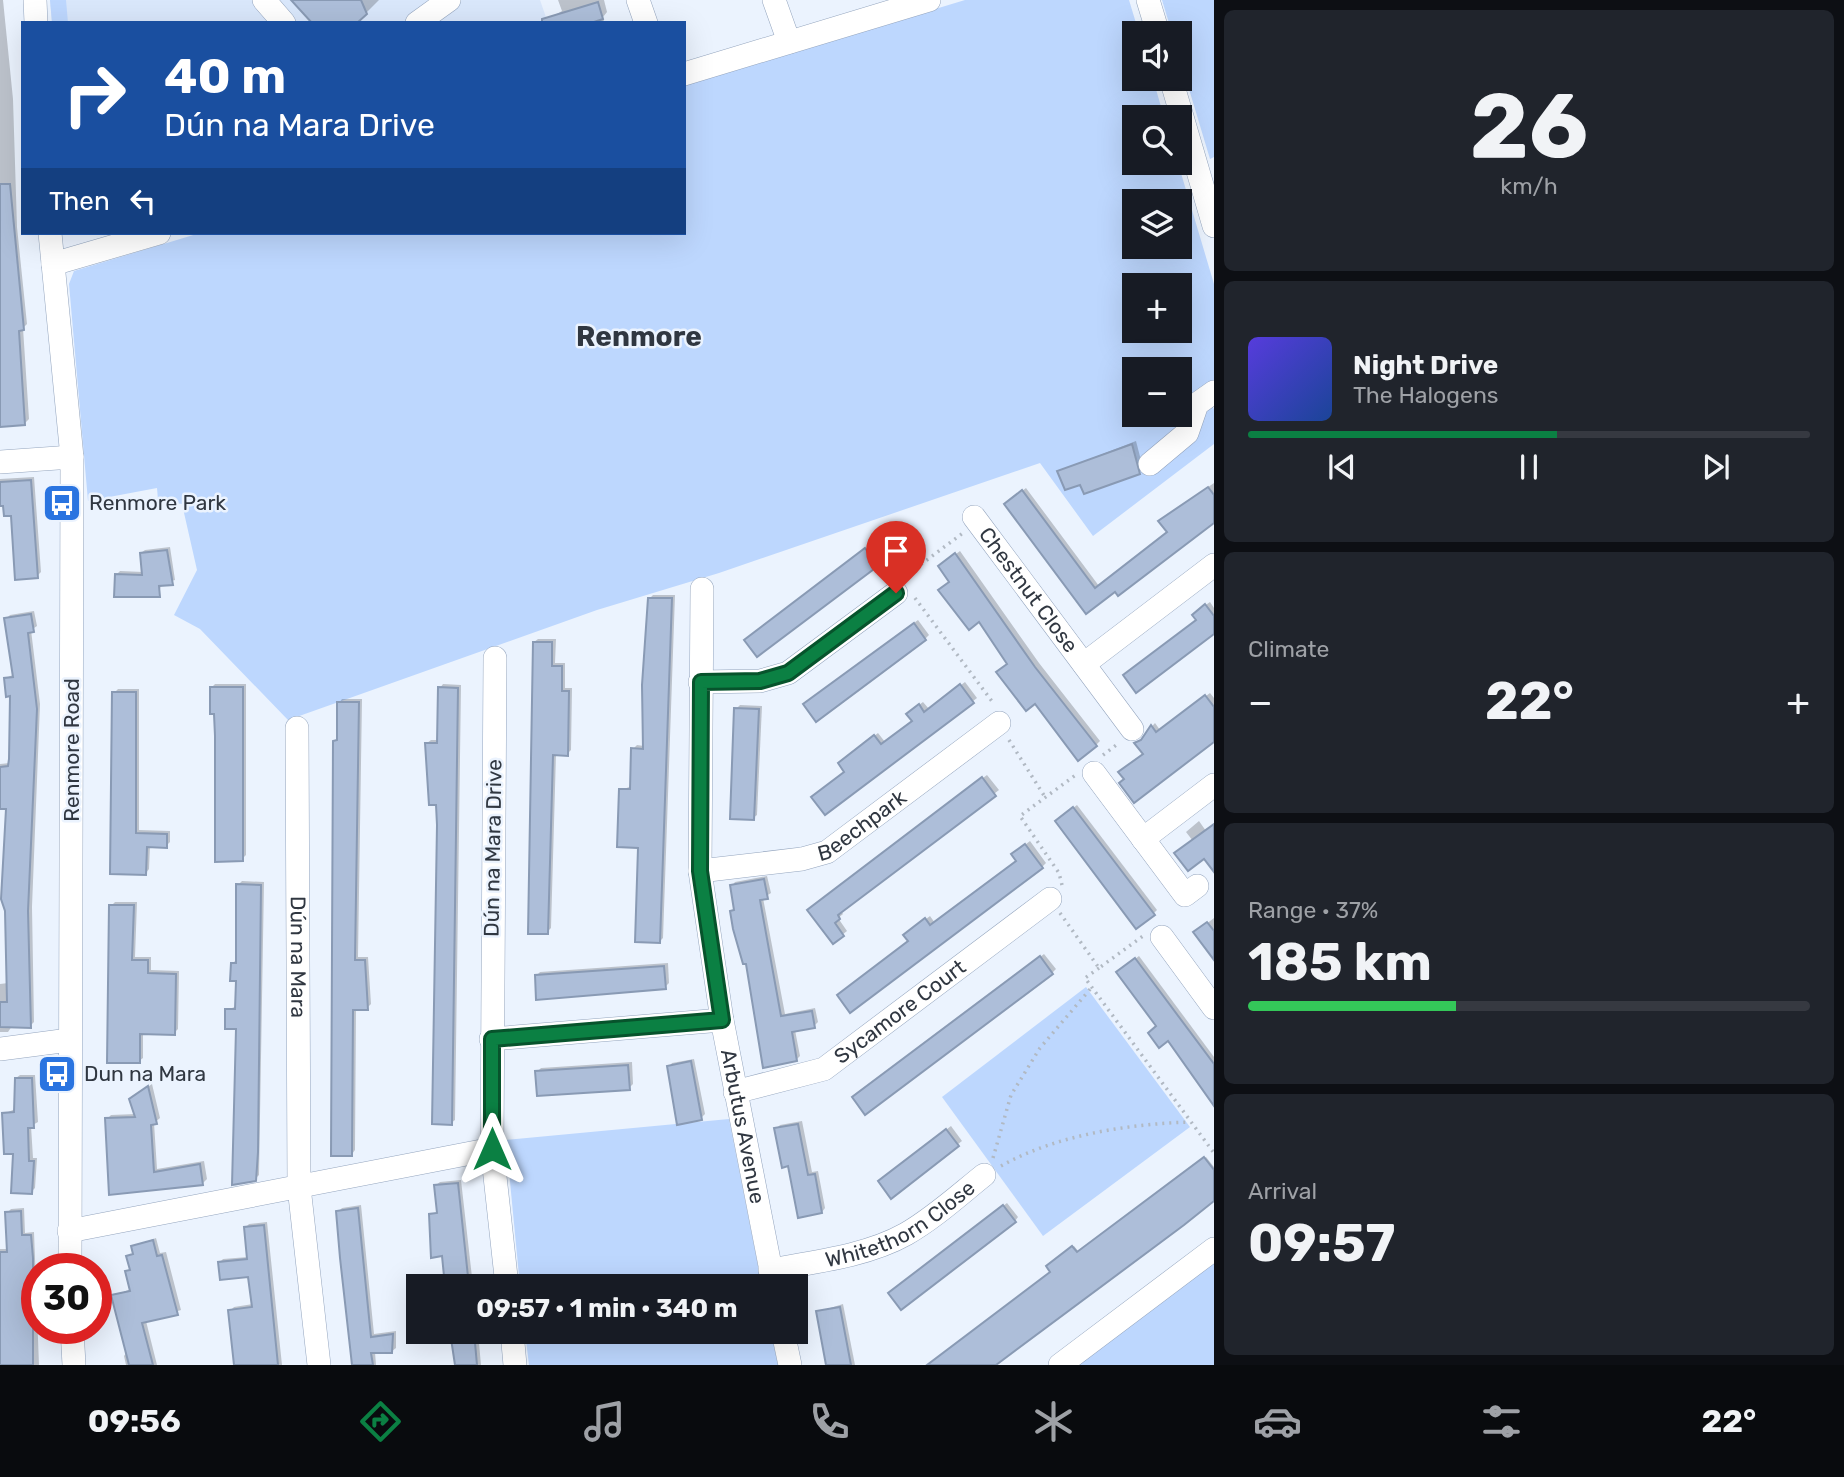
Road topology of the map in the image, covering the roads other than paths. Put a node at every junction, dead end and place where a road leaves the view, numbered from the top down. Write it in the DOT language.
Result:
graph roads {
  1 [pos="35,0"];
  2 [pos="264,0"];
  3 [pos="449,0"];
  4 [pos="638,0"];
  5 [pos="774,0"];
  6 [pos="929,0"];
  7 [pos="1148,0"];
  8 [pos="36,21"];
  9 [pos="282,21"];
  10 [pos="420,21"];
  11 [pos="645,21"];
  12 [pos="1154,21"];
  13 [pos="789,41"];
  14 [pos="686,73"];
  15 [pos="1175,91"];
  16 [pos="1214,226"];
  17 [pos="50,235"];
  18 [pos="152,235"];
  19 [pos="53,264"];
  20 [pos="1214,391"];
  21 [pos="72,457"];
  22 [pos="0,462"];
  23 [pos="1150,464"];
  24 [pos="976,520"];
  25 [pos="1214,565"];
  26 [pos="702,589"];
  27 [pos="905,592"];
  28 [pos="495,658"];
  29 [pos="1084,664"];
  30 [pos="701,682"];
  31 [pos="999,723"];
  32 [pos="297,728"];
  33 [pos="1132,729"];
  34 [pos="1090,768"];
  35 [pos="1214,785"];
  36 [pos="1143,839"];
  37 [pos="700,871"];
  38 [pos="1191,890"];
  39 [pos="1050,899"];
  40 [pos="1157,934"];
  41 [pos="1212,1002"];
  42 [pos="722,1020"];
  43 [pos="492,1039"];
  44 [pos="69,1040"];
  45 [pos="0,1049"];
  46 [pos="735,1092"];
  47 [pos="492,1149"];
  48 [pos="984,1175"];
  49 [pos="299,1187"];
  50 [pos="69,1231"];
  51 [pos="1214,1250"];
  52 [pos="70,1253"];
  53 [pos="506,1274"];
  54 [pos="771,1274"];
  55 [pos="785,1274"];
  56 [pos="73,1344"];
  57 [pos="513,1344"];
  58 [pos="786,1344"];
  59 [pos="74,1365"];
  60 [pos="319,1365"];
  61 [pos="515,1365"];
  62 [pos="790,1365"];
  63 [pos="1060,1365"];
  1 -- 8 [label="street"];
  2 -- 9 [label="street"];
  3 -- 10 [label="street"];
  4 -- 11 [label="street"];
  5 -- 13 [label="street"];
  6 -- 13 [label="street"];
  7 -- 12 [label="street"];
  13 -- 14 [label="street"];
  15 -- 16 [label="street"];
  17 -- 19 [label="street, Renmore Road"];
  18 -- 19 [label="street"];
  19 -- 21 [label="street, Renmore Road"];
  20 -- 23 [label="street"];
  21 -- 22 [label="street"];
  21 -- 44 [label="street, Renmore Road"];
  24 -- 29 [label="street, Chestnut Close"];
  25 -- 29 [label="street, Chestnut Close"];
  26 -- 30 [label="street, Arbutus Avenue"];
  27 -- 30 [label="street"];
  28 -- 43 [label="street, Dún na Mara Drive"];
  29 -- 33 [label="street, Chestnut Close"];
  30 -- 37 [label="street, Arbutus Avenue"];
  31 -- 37 [label="street, Beechpark"];
  32 -- 49 [label="street, Dún na Mara"];
  34 -- 36 [label="street"];
  35 -- 36 [label="street"];
  36 -- 38 [label="street"];
  37 -- 42 [label="street, Arbutus Avenue"];
  39 -- 46 [label="street, Sycamore Court"];
  40 -- 41 [label="street"];
  42 -- 43 [label="street"];
  42 -- 46 [label="street, Arbutus Avenue"];
  43 -- 47 [label="street, Dún na Mara Drive"];
  44 -- 45 [label="street"];
  44 -- 50 [label="street, Renmore Road"];
  46 -- 54 [label="street, Arbutus Avenue"];
  47 -- 49 [label="street"];
  47 -- 53 [label="street, Dún na Mara Drive"];
  48 -- 55 [label="street, Whitethorn Close"];
  49 -- 50 [label="street"];
  49 -- 60 [label="street, Dún na Mara"];
  50 -- 52 [label="street, Renmore Road"];
  51 -- 63 [label="street"];
  56 -- 59 [label="street"];
  57 -- 61 [label="street"];
  58 -- 62 [label="street"];
}
